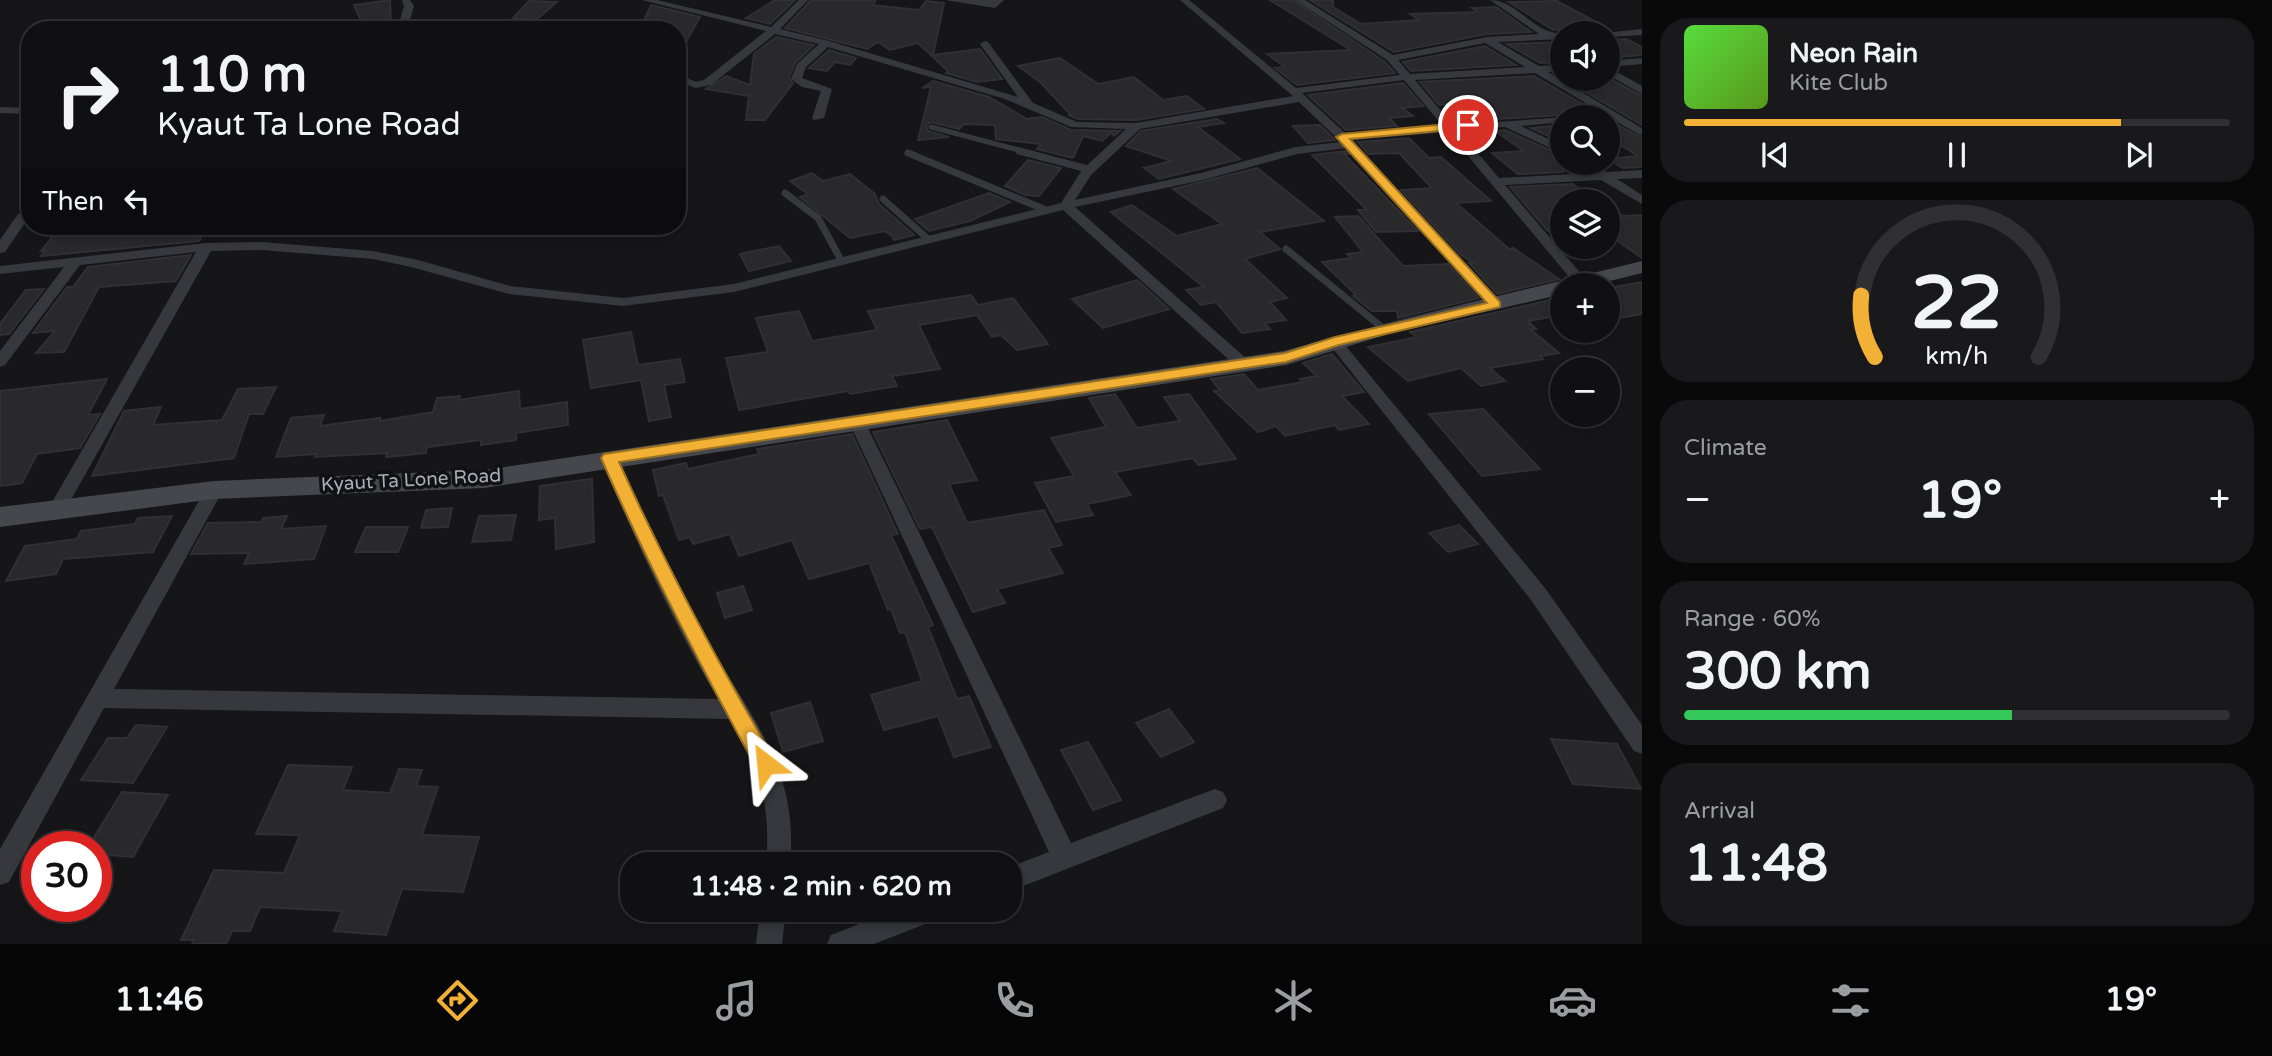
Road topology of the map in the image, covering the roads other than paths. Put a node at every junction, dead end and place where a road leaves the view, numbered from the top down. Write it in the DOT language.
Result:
graph roads {
  1 [pos="406,0"];
  2 [pos="646,0"];
  3 [pos="804,0"];
  4 [pos="949,0"];
  5 [pos="1000,0"];
  6 [pos="1184,0"];
  7 [pos="1299,0"];
  8 [pos="1494,0"];
  9 [pos="405,21"];
  10 [pos="775,29"];
  11 [pos="1642,32"];
  12 [pos="1620,33"];
  13 [pos="1548,37"];
  14 [pos="1487,40"];
  15 [pos="826,43"];
  16 [pos="985,44"];
  17 [pos="1391,58"];
  18 [pos="1642,61"];
  19 [pos="1620,63"];
  20 [pos="1550,69"];
  21 [pos="1537,70"];
  22 [pos="1407,77"];
  23 [pos="1620,77"];
  24 [pos="686,80"];
  25 [pos="1642,91"];
  26 [pos="1298,94"];
  27 [pos="1596,105"];
  28 [pos="1030,106"];
  29 [pos="0,110"];
  30 [pos="21,111"];
  31 [pos="818,118"];
  32 [pos="1620,119"];
  33 [pos="1550,120"];
  34 [pos="1506,123"];
  35 [pos="1136,126"];
  36 [pos="931,127"];
  37 [pos="1449,127"];
  38 [pos="1642,132"];
  39 [pos="1346,141"];
  40 [pos="1550,145"];
  41 [pos="908,153"];
  42 [pos="1088,169"];
  43 [pos="1642,174"];
  44 [pos="1603,175"];
  45 [pos="1607,177"];
  46 [pos="1494,182"];
  47 [pos="785,193"];
  48 [pos="884,199"];
  49 [pos="1642,200"];
  50 [pos="1066,206"];
  51 [pos="1046,210"];
  52 [pos="21,220"];
  53 [pos="928,239"];
  54 [pos="206,247"];
  55 [pos="0,249"];
  56 [pos="1286,249"];
  57 [pos="841,260"];
  58 [pos="76,261"];
  59 [pos="1642,267"];
  60 [pos="0,270"];
  61 [pos="1563,273"];
  62 [pos="1619,273"];
  63 [pos="1550,291"];
  64 [pos="1496,305"];
  65 [pos="1384,330"];
  66 [pos="1335,342"];
  67 [pos="0,362"];
  68 [pos="1243,364"];
  69 [pos="857,422"];
  70 [pos="609,458"];
  71 [pos="214,491"];
  72 [pos="58,509"];
  73 [pos="0,517"];
  74 [pos="100,698"];
  75 [pos="735,709"];
  76 [pos="1642,744"];
  77 [pos="1215,800"];
  78 [pos="779,852"];
  79 [pos="1065,858"];
  80 [pos="0,873"];
  81 [pos="1022,874"];
  82 [pos="772,922"];
  83 [pos="898,922"];
  84 [pos="769,944"];
  85 [pos="840,944"];
  1 -- 9 [label="street"];
  2 -- 10 [label="street"];
  3 -- 10 [label="street"];
  4 -- 5 [label="street"];
  6 -- 26 [label="street"];
  7 -- 17 [label="street"];
  8 -- 13 [label="street"];
  10 -- 15 [label="street"];
  10 -- 24 [label="street"];
  11 -- 12 [label="street"];
  13 -- 14 [label="street"];
  14 -- 17 [label="street"];
  14 -- 21 [label="street"];
  15 -- 28 [label="street"];
  15 -- 31 [label="street"];
  16 -- 28 [label="street"];
  17 -- 22 [label="street"];
  18 -- 19 [label="street"];
  20 -- 21 [label="street"];
  21 -- 22 [label="street"];
  21 -- 27 [label="street"];
  22 -- 26 [label="street"];
  22 -- 37 [label="street"];
  23 -- 25 [label="street"];
  26 -- 35 [label="street"];
  26 -- 39 [label="street"];
  28 -- 35 [label="street"];
  29 -- 30 [label="street"];
  32 -- 38 [label="street"];
  33 -- 34 [label="street"];
  34 -- 37 [label="street"];
  34 -- 40 [label="street"];
  35 -- 42 [label="street"];
  36 -- 42 [label="lane"];
  37 -- 39 [label="street"];
  37 -- 46 [label="street"];
  39 -- 50 [label="street"];
  39 -- 64 [label="street"];
  41 -- 51 [label="lane"];
  42 -- 50 [label="street"];
  43 -- 45 [label="street"];
  44 -- 45 [label="street"];
  45 -- 46 [label="street"];
  45 -- 49 [label="street"];
  46 -- 61 [label="street"];
  47 -- 57 [label="lane"];
  48 -- 53 [label="lane"];
  50 -- 51 [label="street"];
  50 -- 68 [label="street"];
  51 -- 53 [label="street"];
  52 -- 55 [label="street"];
  53 -- 57 [label="street"];
  54 -- 57 [label="street"];
  54 -- 58 [label="street"];
  54 -- 72 [label="street"];
  56 -- 65 [label="lane"];
  58 -- 60 [label="street"];
  58 -- 67 [label="street"];
  59 -- 62 [label="main road, Kyaut Ta Lone Road"];
  63 -- 64 [label="main road, Kyaut Ta Lone Road"];
  64 -- 65 [label="main road, Kyaut Ta Lone Road"];
  65 -- 66 [label="main road, Kyaut Ta Lone Road"];
  66 -- 68 [label="main road, Kyaut Ta Lone Road"];
  66 -- 76 [label="street"];
  68 -- 69 [label="main road, Kyaut Ta Lone Road"];
  69 -- 70 [label="main road, Kyaut Ta Lone Road"];
  69 -- 79 [label="street"];
  70 -- 71 [label="main road, Kyaut Ta Lone Road"];
  70 -- 75 [label="street"];
  71 -- 72 [label="main road, Kyaut Ta Lone Road"];
  71 -- 74 [label="street"];
  72 -- 73 [label="main road, Kyaut Ta Lone Road"];
  74 -- 75 [label="street"];
  74 -- 80 [label="street"];
  75 -- 78 [label="street"];
  77 -- 79 [label="street"];
  79 -- 81 [label="street"];
  82 -- 84 [label="street"];
  83 -- 85 [label="street"];
}
